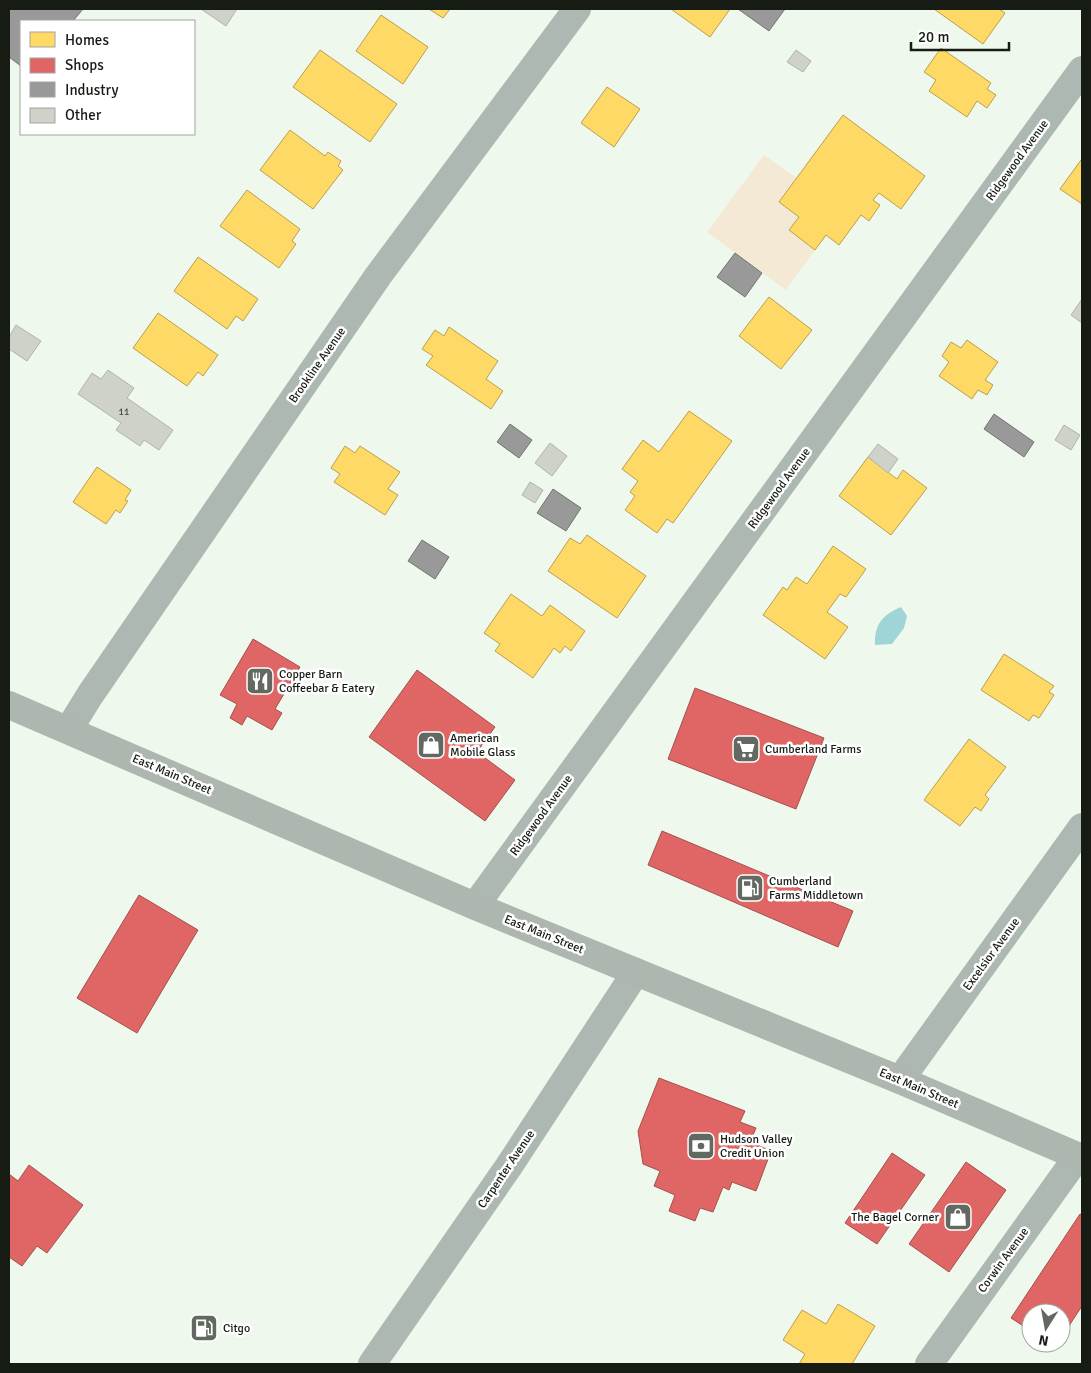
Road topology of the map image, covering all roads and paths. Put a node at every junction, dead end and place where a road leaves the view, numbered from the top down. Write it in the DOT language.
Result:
graph roads {
  1 [pos="577,9"];
  2 [pos="1082,70"];
  3 [pos="9,705"];
  4 [pos="69,729"];
  5 [pos="1082,827"];
  6 [pos="475,906"];
  7 [pos="636,972"];
  8 [pos="900,1080"];
  9 [pos="1080,1157"];
  10 [pos="372,1364"];
  11 [pos="929,1364"];
  1 -- 4 [label="street, Brookline Avenue"];
  2 -- 6 [label="street, Ridgewood Avenue"];
  3 -- 4 [label="main road, East Main Street"];
  4 -- 6 [label="main road, East Main Street"];
  5 -- 8 [label="street, Excelsior Avenue"];
  6 -- 7 [label="main road, East Main Street"];
  7 -- 8 [label="main road, East Main Street"];
  7 -- 10 [label="street, Carpenter Avenue"];
  8 -- 9 [label="main road, East Main Street"];
  9 -- 11 [label="street, Corwin Avenue"];
}
